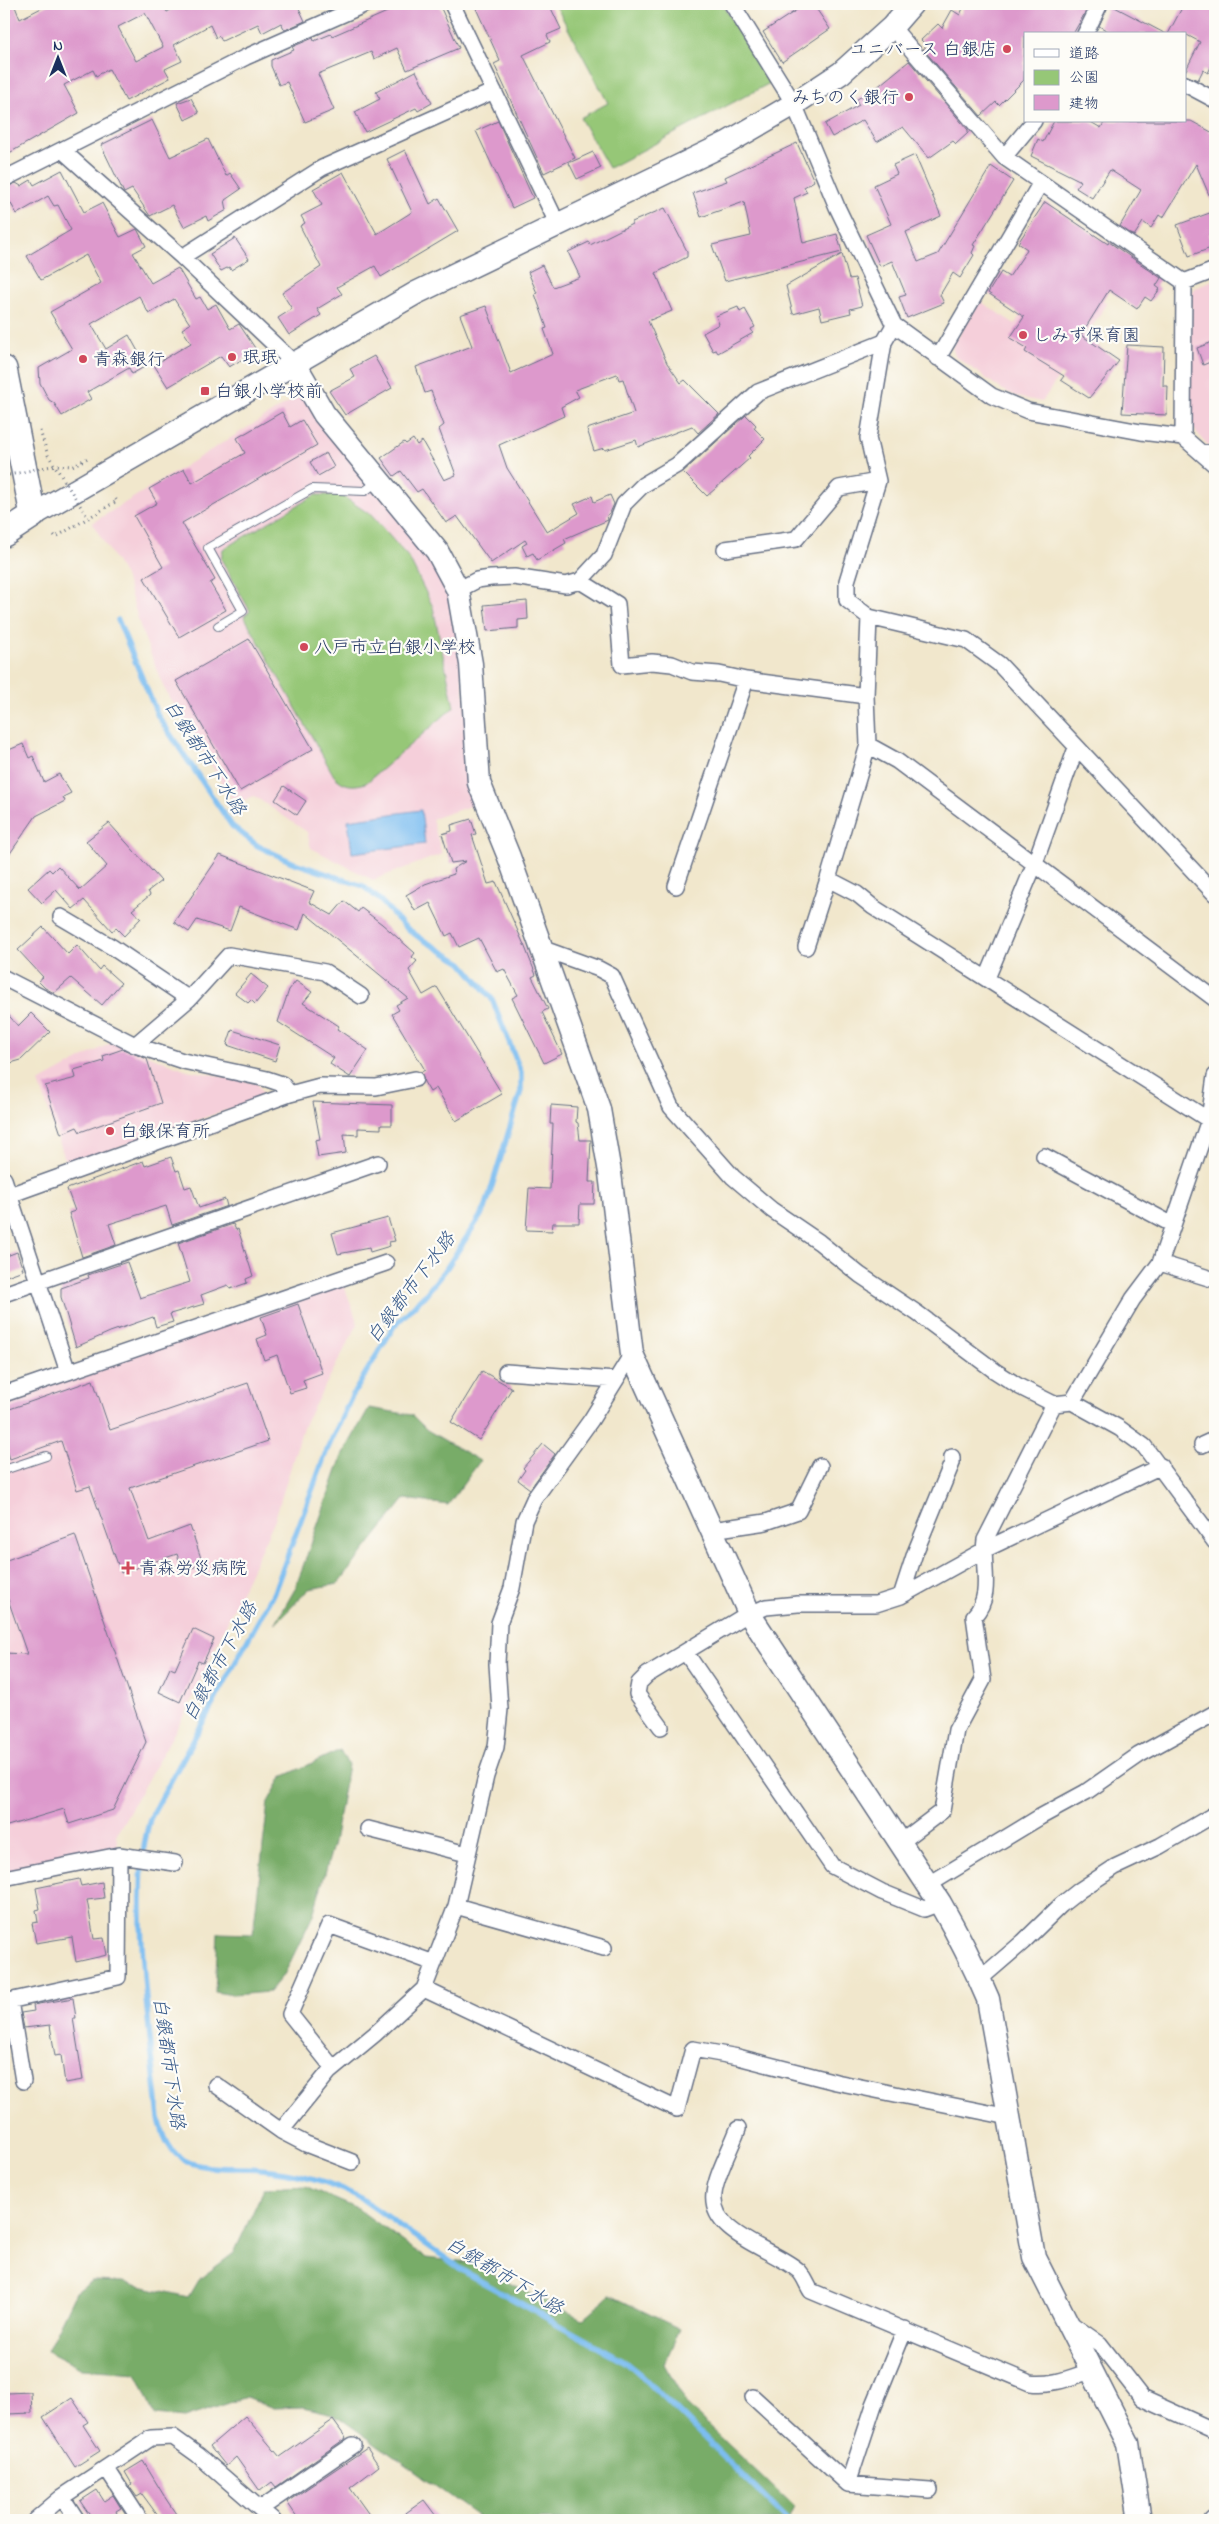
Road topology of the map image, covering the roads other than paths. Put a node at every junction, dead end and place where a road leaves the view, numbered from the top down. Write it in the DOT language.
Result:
graph roads {
  1 [pos="366,4"];
  2 [pos="452,4"];
  3 [pos="732,4"];
  4 [pos="912,4"];
  5 [pos="1100,4"];
  6 [pos="892,27"];
  7 [pos="1087,32"];
  8 [pos="1186,85"];
  9 [pos="494,91"];
  10 [pos="1215,100"];
  11 [pos="794,104"];
  12 [pos="1033,122"];
  13 [pos="62,150"];
  14 [pos="1004,157"];
  15 [pos="4,179"];
  16 [pos="1040,184"];
  17 [pos="558,225"];
  18 [pos="182,257"];
  19 [pos="1215,270"];
  20 [pos="1184,282"];
  21 [pos="894,325"];
  22 [pos="884,342"];
  23 [pos="938,358"];
  24 [pos="295,364"];
  25 [pos="4,369"];
  26 [pos="1183,437"];
  27 [pos="1199,449"];
  28 [pos="1215,449"];
  29 [pos="1215,465"];
  30 [pos="378,481"];
  31 [pos="878,481"];
  32 [pos="34,515"];
  33 [pos="4,534"];
  34 [pos="725,549"];
  35 [pos="580,581"];
  36 [pos="458,590"];
  37 [pos="869,616"];
  38 [pos="218,626"];
  39 [pos="746,680"];
  40 [pos="866,696"];
  41 [pos="868,745"];
  42 [pos="1076,748"];
  43 [pos="1035,863"];
  44 [pos="828,879"];
  45 [pos="676,886"];
  46 [pos="1215,894"];
  47 [pos="61,917"];
  48 [pos="541,948"];
  49 [pos="806,948"];
  50 [pos="4,978"];
  51 [pos="986,978"];
  52 [pos="360,996"];
  53 [pos="189,999"];
  54 [pos="1215,999"];
  55 [pos="135,1045"];
  56 [pos="1215,1076"];
  57 [pos="414,1080"];
  58 [pos="290,1094"];
  59 [pos="1209,1120"];
  60 [pos="1044,1156"];
  61 [pos="378,1163"];
  62 [pos="4,1179"];
  63 [pos="6,1196"];
  64 [pos="1172,1225"];
  65 [pos="386,1263"];
  66 [pos="1160,1263"];
  67 [pos="1215,1280"];
  68 [pos="38,1282"];
  69 [pos="4,1294"];
  70 [pos="632,1354"];
  71 [pos="68,1372"];
  72 [pos="506,1372"];
  73 [pos="616,1380"];
  74 [pos="4,1394"];
  75 [pos="1072,1402"];
  76 [pos="1054,1404"];
  77 [pos="46,1456"];
  78 [pos="952,1457"];
  79 [pos="820,1466"];
  80 [pos="1161,1466"];
  81 [pos="4,1470"];
  82 [pos="712,1530"];
  83 [pos="1215,1542"];
  84 [pos="984,1550"];
  85 [pos="901,1596"];
  86 [pos="750,1615"];
  87 [pos="686,1652"];
  88 [pos="1215,1713"];
  89 [pos="661,1727"];
  90 [pos="1215,1814"];
  91 [pos="368,1829"];
  92 [pos="901,1842"];
  93 [pos="467,1854"];
  94 [pos="119,1855"];
  95 [pos="176,1863"];
  96 [pos="4,1878"];
  97 [pos="934,1894"];
  98 [pos="456,1906"];
  99 [pos="604,1948"];
  100 [pos="434,1963"];
  101 [pos="980,1979"];
  102 [pos="424,1989"];
  103 [pos="7,2001"];
  104 [pos="333,2068"];
  105 [pos="23,2081"];
  106 [pos="216,2085"];
  107 [pos="1009,2117"];
  108 [pos="738,2129"];
  109 [pos="281,2131"];
  110 [pos="352,2162"];
  111 [pos="1070,2324"];
  112 [pos="906,2329"];
  113 [pos="1093,2370"];
  114 [pos="753,2396"];
  115 [pos="1215,2431"];
  116 [pos="353,2445"];
  117 [pos="107,2469"];
  118 [pos="848,2484"];
  119 [pos="930,2490"];
  120 [pos="62,2497"];
  121 [pos="260,2509"];
  122 [pos="1215,2518"];
  123 [pos="35,2520"];
  124 [pos="77,2520"];
  125 [pos="140,2520"];
  126 [pos="273,2520"];
  127 [pos="1140,2520"];
  128 [pos="1212,2520"];
  1 -- 13 [label="street"];
  2 -- 9 [label="street"];
  3 -- 11 [label="street"];
  4 -- 6 [label="street"];
  5 -- 7 [label="street"];
  6 -- 11 [label="street"];
  6 -- 14 [label="street"];
  8 -- 10 [label="street"];
  9 -- 17 [label="street"];
  9 -- 18 [label="street"];
  11 -- 17 [label="street"];
  11 -- 21 [label="street"];
  12 -- 14 [label="street"];
  13 -- 15 [label="street"];
  13 -- 18 [label="street"];
  14 -- 16 [label="street"];
  16 -- 20 [label="street"];
  16 -- 23 [label="street"];
  17 -- 24 [label="street"];
  18 -- 24 [label="street"];
  19 -- 20 [label="street"];
  20 -- 26 [label="street"];
  21 -- 22 [label="street"];
  21 -- 23 [label="street"];
  22 -- 31 [label="street"];
  22 -- 35 [label="street"];
  23 -- 26 [label="street"];
  24 -- 30 [label="street"];
  24 -- 32 [label="street"];
  25 -- 32 [label="main road"];
  26 -- 27 [label="street"];
  27 -- 28 [label="lane"];
  27 -- 29 [label="street"];
  30 -- 36 [label="street"];
  30 -- 38 [label="lane"];
  31 -- 34 [label="street"];
  31 -- 37 [label="street"];
  32 -- 33 [label="main road"];
  35 -- 36 [label="street"];
  35 -- 39 [label="street"];
  36 -- 48 [label="street"];
  37 -- 40 [label="street"];
  37 -- 42 [label="street"];
  39 -- 40 [label="street"];
  39 -- 45 [label="street"];
  40 -- 41 [label="street"];
  41 -- 43 [label="street"];
  41 -- 44 [label="street"];
  42 -- 43 [label="street"];
  42 -- 46 [label="street"];
  43 -- 51 [label="street"];
  43 -- 54 [label="street"];
  44 -- 49 [label="street"];
  44 -- 51 [label="street"];
  47 -- 53 [label="street"];
  48 -- 70 [label="street"];
  48 -- 76 [label="street"];
  50 -- 55 [label="street"];
  51 -- 59 [label="street"];
  52 -- 53 [label="street"];
  53 -- 55 [label="street"];
  55 -- 58 [label="street"];
  56 -- 59 [label="street"];
  57 -- 58 [label="street"];
  58 -- 63 [label="street"];
  59 -- 64 [label="street"];
  60 -- 64 [label="street"];
  61 -- 68 [label="street"];
  62 -- 63 [label="street"];
  63 -- 68 [label="street"];
  64 -- 66 [label="street"];
  65 -- 71 [label="street"];
  66 -- 67 [label="street"];
  66 -- 75 [label="street"];
  68 -- 69 [label="street"];
  68 -- 71 [label="street"];
  70 -- 73 [label="street"];
  70 -- 82 [label="street"];
  71 -- 74 [label="street"];
  72 -- 73 [label="street"];
  73 -- 93 [label="street"];
  75 -- 76 [label="street"];
  75 -- 80 [label="street"];
  76 -- 84 [label="street"];
  77 -- 81 [label="lane"];
  78 -- 85 [label="street"];
  79 -- 82 [label="street"];
  80 -- 83 [label="street"];
  80 -- 84 [label="street"];
  82 -- 86 [label="street"];
  84 -- 85 [label="street"];
  84 -- 92 [label="street"];
  85 -- 86 [label="street"];
  86 -- 87 [label="street"];
  86 -- 92 [label="street"];
  87 -- 89 [label="street"];
  87 -- 97 [label="street"];
  88 -- 97 [label="street"];
  90 -- 101 [label="street"];
  91 -- 93 [label="street"];
  92 -- 97 [label="street"];
  93 -- 98 [label="street"];
  94 -- 95 [label="street"];
  94 -- 96 [label="street"];
  94 -- 103 [label="street"];
  97 -- 101 [label="street"];
  98 -- 99 [label="street"];
  98 -- 100 [label="street"];
  100 -- 102 [label="street"];
  100 -- 104 [label="street"];
  101 -- 107 [label="street"];
  102 -- 104 [label="street"];
  102 -- 107 [label="street"];
  103 -- 105 [label="street"];
  104 -- 109 [label="street"];
  106 -- 109 [label="street"];
  107 -- 111 [label="street"];
  108 -- 112 [label="street"];
  109 -- 110 [label="street"];
  111 -- 113 [label="street"];
  111 -- 115 [label="street"];
  112 -- 113 [label="street"];
  112 -- 118 [label="street"];
  113 -- 127 [label="street"];
  114 -- 118 [label="street"];
  116 -- 121 [label="street"];
  117 -- 120 [label="street"];
  117 -- 121 [label="street"];
  117 -- 125 [label="street"];
  118 -- 119 [label="street"];
  120 -- 123 [label="street"];
  120 -- 124 [label="street"];
  121 -- 126 [label="street"];
  122 -- 128 [label="street"];
}
